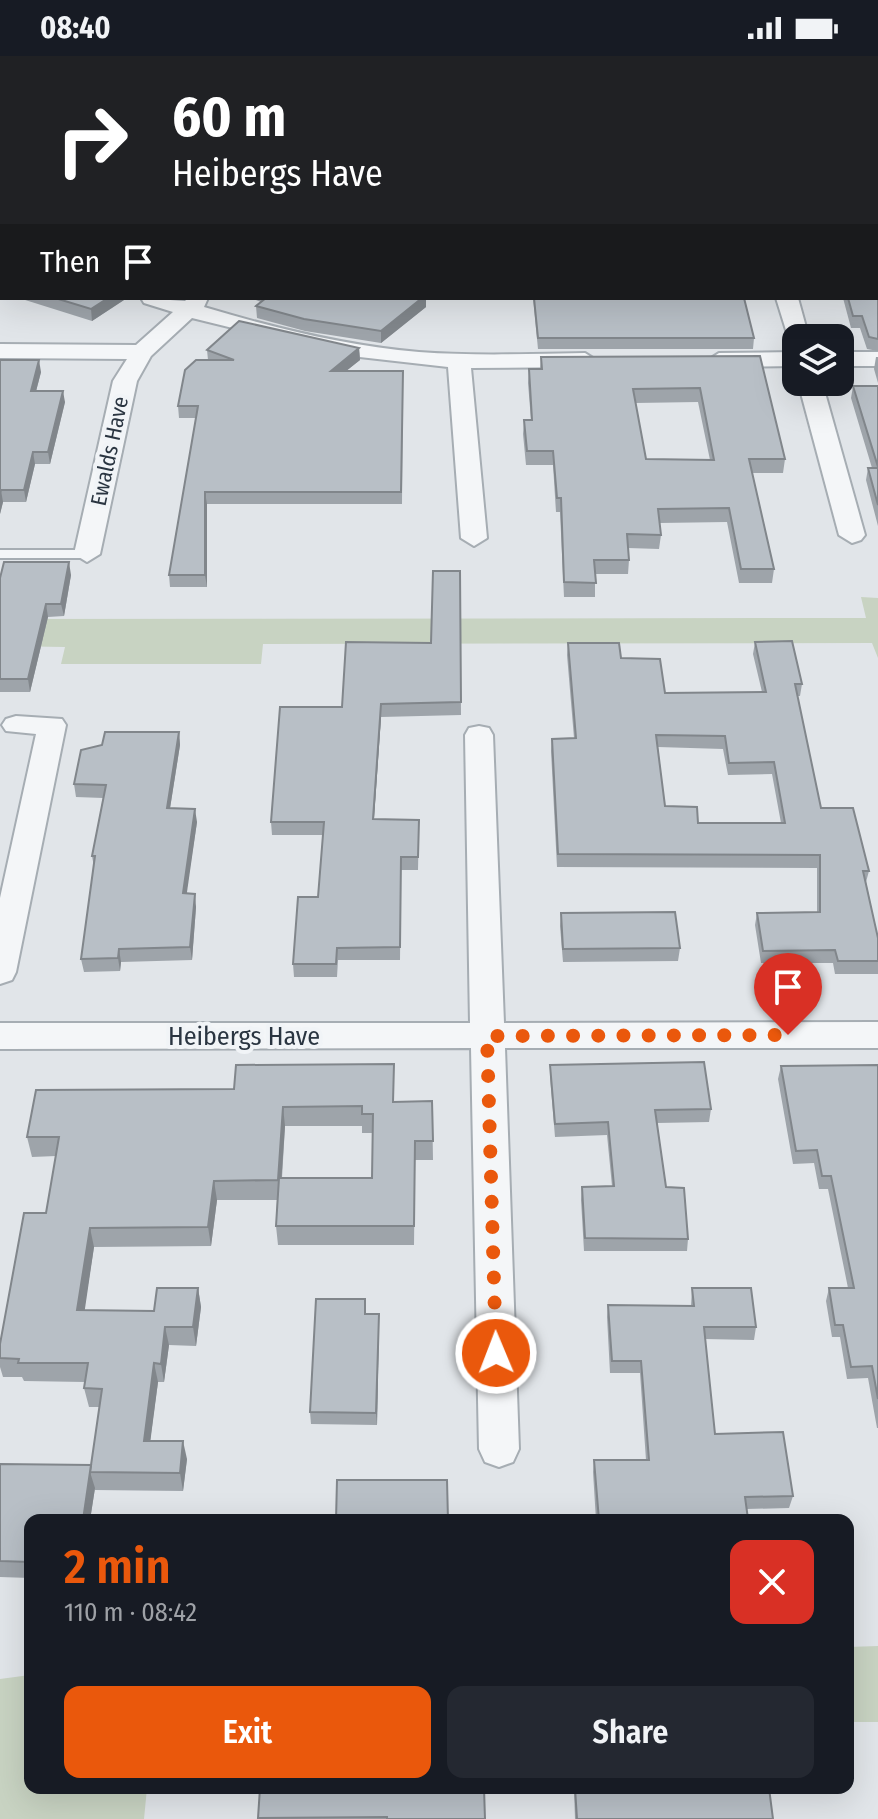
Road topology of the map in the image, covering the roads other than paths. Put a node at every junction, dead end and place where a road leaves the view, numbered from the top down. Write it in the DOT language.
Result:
graph roads {
  1 [pos="166,300"];
  2 [pos="788,300"];
  3 [pos="193,304"];
  4 [pos="794,324"];
  5 [pos="0,351"];
  6 [pos="142,352"];
  7 [pos="782,359"];
  8 [pos="854,359"];
  9 [pos="878,359"];
  10 [pos="612,360"];
  11 [pos="689,360"];
  12 [pos="459,361"];
  13 [pos="814,396"];
  14 [pos="852,535"];
  15 [pos="474,538"];
  16 [pos="0,554"];
  17 [pos="87,554"];
  18 [pos="8,724"];
  19 [pos="479,735"];
  20 [pos="6,911"];
  21 [pos="0,972"];
  22 [pos="878,1035"];
  23 [pos="0,1036"];
  24 [pos="487,1036"];
  25 [pos="499,1449"];
  1 -- 3 [label="street"];
  2 -- 4 [label="street"];
  3 -- 6 [label="street, Ewalds Have"];
  3 -- 12 [label="street"];
  5 -- 6 [label="street"];
  6 -- 17 [label="street, Ewalds Have"];
  7 -- 11 [label="street"];
  8 -- 9 [label="street"];
  10 -- 12 [label="street"];
  12 -- 15 [label="street"];
  13 -- 14 [label="street"];
  16 -- 17 [label="lane"];
  18 -- 20 [label="street"];
  19 -- 24 [label="street"];
  20 -- 21 [label="street"];
  22 -- 24 [label="street, Heibergs Have"];
  23 -- 24 [label="street, Heibergs Have"];
  24 -- 25 [label="street"];
}
